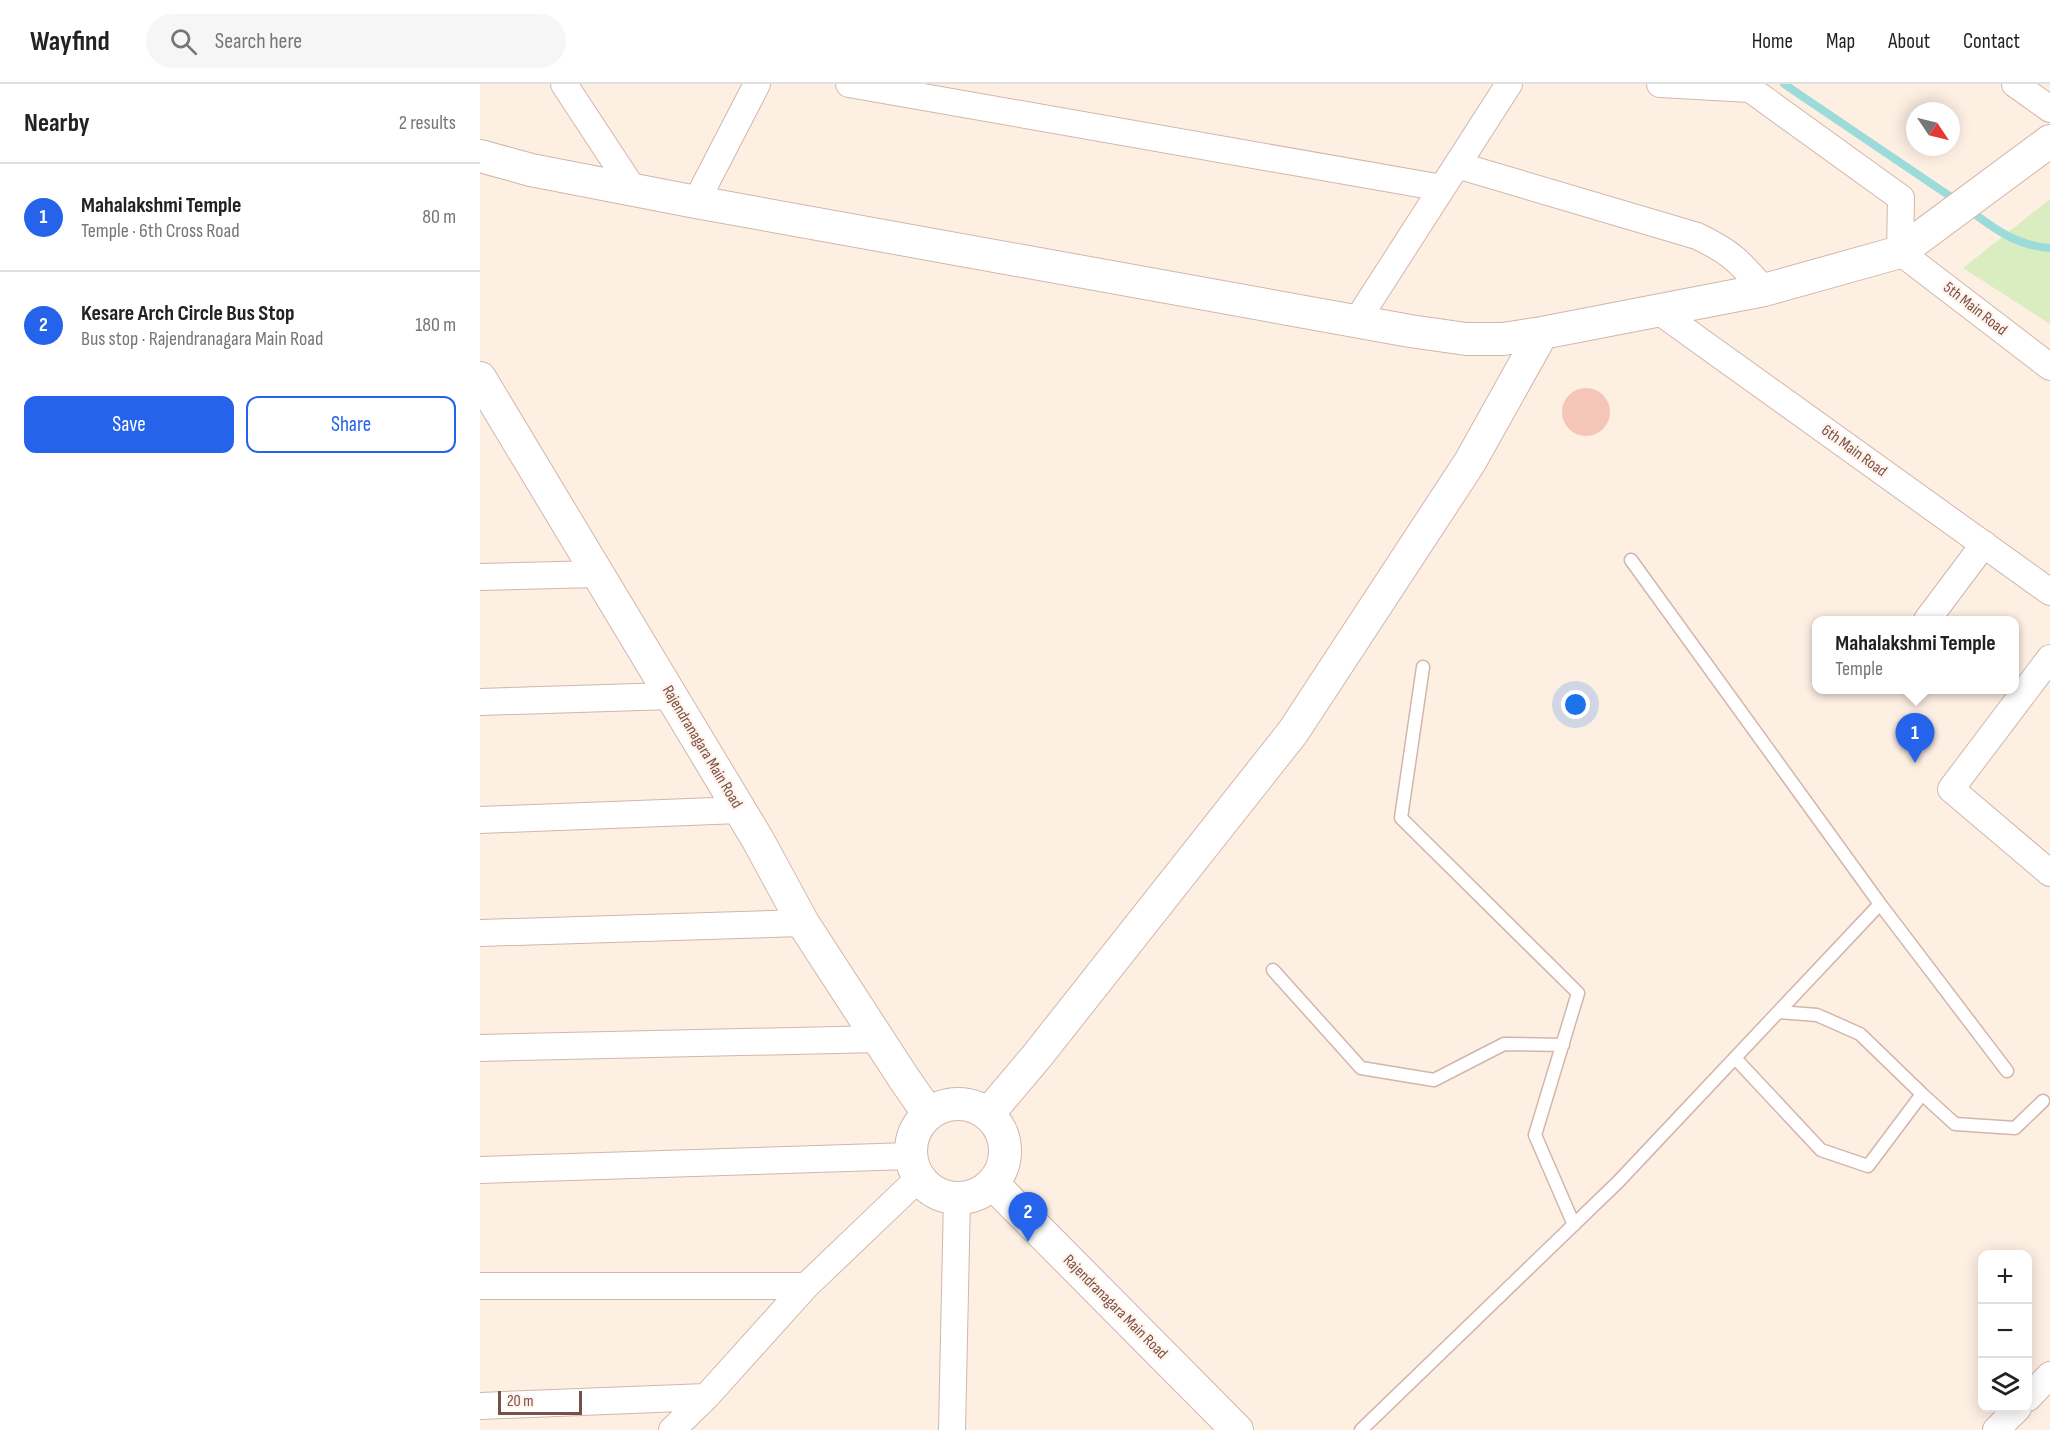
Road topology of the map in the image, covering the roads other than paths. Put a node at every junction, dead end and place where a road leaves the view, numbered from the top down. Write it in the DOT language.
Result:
graph roads {
  1 [pos="564,84"];
  2 [pos="757,84"];
  3 [pos="849,84"];
  4 [pos="1509,84"];
  5 [pos="1660,84"];
  6 [pos="2015,84"];
  7 [pos="1751,86"];
  8 [pos="882,87"];
  9 [pos="2050,109"];
  10 [pos="2050,141"];
  11 [pos="480,156"];
  12 [pos="1457,165"];
  13 [pos="531,170"];
  14 [pos="480,176"];
  15 [pos="1442,188"];
  16 [pos="633,189"];
  17 [pos="696,202"];
  18 [pos="1900,252"];
  19 [pos="1764,290"];
  20 [pos="1657,310"];
  21 [pos="1356,322"];
  22 [pos="1542,333"];
  23 [pos="2050,367"];
  24 [pos="484,392"];
  25 [pos="1984,544"];
  26 [pos="1631,560"];
  27 [pos="598,574"];
  28 [pos="480,577"];
  29 [pos="2050,592"];
  30 [pos="1932,616"];
  31 [pos="2050,658"];
  32 [pos="1423,667"];
  33 [pos="671,696"];
  34 [pos="480,702"];
  35 [pos="740,810"];
  36 [pos="480,820"];
  37 [pos="2050,873"];
  38 [pos="1880,904"];
  39 [pos="803,923"];
  40 [pos="480,933"];
  41 [pos="1273,970"];
  42 [pos="1779,1012"];
  43 [pos="879,1039"];
  44 [pos="1563,1045"];
  45 [pos="480,1048"];
  46 [pos="1736,1058"];
  47 [pos="2007,1071"];
  48 [pos="1922,1094"];
  49 [pos="2043,1101"];
  50 [pos="928,1113"];
  51 [pos="988,1114"];
  52 [pos="915,1167"];
  53 [pos="480,1170"];
  54 [pos="992,1183"];
  55 [pos="957,1198"];
  56 [pos="1574,1225"];
  57 [pos="480,1286"];
  58 [pos="806,1286"];
  59 [pos="2050,1375"];
  60 [pos="2032,1394"];
  61 [pos="706,1397"];
  62 [pos="480,1406"];
  63 [pos="672,1430"];
  64 [pos="952,1430"];
  65 [pos="1237,1430"];
  66 [pos="1361,1430"];
  1 -- 16 [label="street"];
  2 -- 17 [label="street"];
  3 -- 8 [label="street"];
  4 -- 12 [label="street"];
  5 -- 7 [label="street"];
  6 -- 9 [label="street"];
  7 -- 18 [label="street"];
  8 -- 15 [label="street"];
  10 -- 18 [label="street"];
  11 -- 13 [label="street"];
  12 -- 15 [label="street"];
  12 -- 19 [label="street"];
  13 -- 14 [label="street"];
  13 -- 16 [label="street"];
  15 -- 21 [label="street"];
  16 -- 17 [label="street"];
  17 -- 21 [label="street"];
  18 -- 19 [label="street"];
  18 -- 23 [label="street, 5th Main Road"];
  19 -- 20 [label="street"];
  20 -- 22 [label="street"];
  20 -- 25 [label="street, 6th Main Road"];
  21 -- 22 [label="street"];
  22 -- 51 [label="street"];
  24 -- 27 [label="street, Rajendranagara Main Road"];
  25 -- 29 [label="street, 6th Main Road"];
  25 -- 30 [label="street"];
  26 -- 38 [label="lane"];
  27 -- 28 [label="street"];
  27 -- 33 [label="street, Rajendranagara Main Road"];
  31 -- 37 [label="street"];
  32 -- 44 [label="lane"];
  33 -- 34 [label="street"];
  33 -- 35 [label="street, Rajendranagara Main Road"];
  35 -- 36 [label="street"];
  35 -- 39 [label="street, Rajendranagara Main Road"];
  38 -- 42 [label="lane"];
  38 -- 47 [label="lane"];
  39 -- 40 [label="street"];
  39 -- 43 [label="street, Rajendranagara Main Road"];
  41 -- 44 [label="lane"];
  42 -- 46 [label="lane"];
  42 -- 48 [label="lane"];
  43 -- 45 [label="street"];
  43 -- 50 [label="street, Rajendranagara Main Road"];
  44 -- 56 [label="lane"];
  46 -- 48 [label="lane"];
  46 -- 56 [label="lane"];
  48 -- 49 [label="lane"];
  50 -- 51 [label="street"];
  50 -- 52 [label="street"];
  51 -- 54 [label="street"];
  52 -- 53 [label="street"];
  52 -- 55 [label="street"];
  52 -- 58 [label="street"];
  54 -- 55 [label="street"];
  54 -- 65 [label="street, Rajendranagara Main Road"];
  55 -- 64 [label="street"];
  56 -- 66 [label="lane"];
  57 -- 58 [label="street"];
  58 -- 61 [label="street"];
  59 -- 60 [label="street"];
  61 -- 62 [label="street"];
  61 -- 63 [label="street"];
}
